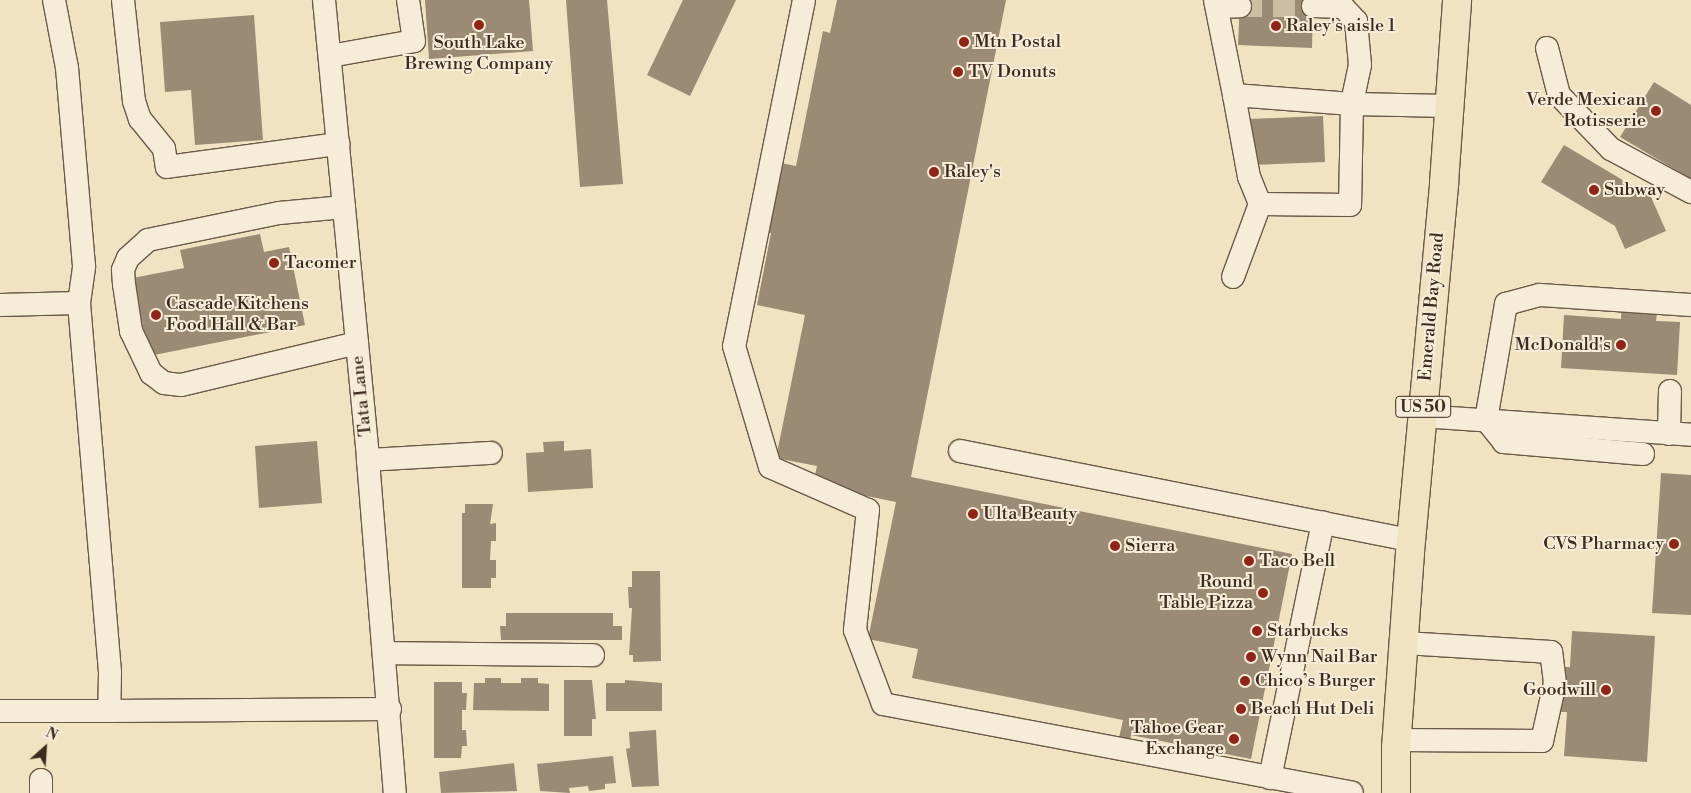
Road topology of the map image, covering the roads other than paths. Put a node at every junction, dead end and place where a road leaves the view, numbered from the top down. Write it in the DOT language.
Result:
graph roads {
  1 [pos="54,0"];
  2 [pos="123,0"];
  3 [pos="324,0"];
  4 [pos="408,0"];
  5 [pos="804,0"];
  6 [pos="1216,4"];
  7 [pos="1240,6"];
  8 [pos="1313,6"];
  9 [pos="1461,7"];
  10 [pos="1547,48"];
  11 [pos="330,56"];
  12 [pos="1234,95"];
  13 [pos="1352,104"];
  14 [pos="1450,106"];
  15 [pos="338,144"];
  16 [pos="1691,192"];
  17 [pos="1260,204"];
  18 [pos="344,207"];
  19 [pos="1233,277"];
  20 [pos="79,303"];
  21 [pos="0,305"];
  22 [pos="1691,305"];
  23 [pos="357,343"];
  24 [pos="1670,390"];
  25 [pos="1422,416"];
  26 [pos="1486,420"];
  27 [pos="1680,435"];
  28 [pos="960,451"];
  29 [pos="491,453"];
  30 [pos="1643,454"];
  31 [pos="368,460"];
  32 [pos="1323,522"];
  33 [pos="1411,540"];
  34 [pos="1404,643"];
  35 [pos="385,653"];
  36 [pos="593,655"];
  37 [pos="390,709"];
  38 [pos="0,711"];
  39 [pos="109,711"];
  40 [pos="1397,740"];
  41 [pos="1270,778"];
  42 [pos="395,793"];
  43 [pos="1352,793"];
  44 [pos="1396,793"];
  1 -- 20 [label="street"];
  2 -- 15 [label="street"];
  3 -- 11 [label="street, Tata Lane"];
  4 -- 11 [label="street"];
  5 -- 41 [label="street"];
  6 -- 7 [label="street"];
  6 -- 12 [label="street"];
  8 -- 13 [label="street"];
  9 -- 14 [label="highway, Emerald Bay Road / US 50"];
  10 -- 16 [label="street"];
  11 -- 15 [label="street, Tata Lane"];
  12 -- 13 [label="street"];
  12 -- 17 [label="street"];
  13 -- 14 [label="street"];
  13 -- 17 [label="street"];
  14 -- 25 [label="highway, Emerald Bay Road / US 50"];
  15 -- 18 [label="street, Tata Lane"];
  17 -- 19 [label="street"];
  18 -- 23 [label="street, Tata Lane"];
  18 -- 23 [label="street"];
  20 -- 21 [label="street"];
  20 -- 39 [label="street"];
  22 -- 26 [label="street"];
  23 -- 31 [label="street, Tata Lane"];
  24 -- 27 [label="street"];
  25 -- 26 [label="street"];
  25 -- 33 [label="highway, Emerald Bay Road / US 50"];
  26 -- 27 [label="street"];
  26 -- 30 [label="street"];
  28 -- 32 [label="street"];
  29 -- 31 [label="street"];
  31 -- 35 [label="street, Tata Lane"];
  32 -- 33 [label="street"];
  32 -- 41 [label="street"];
  33 -- 34 [label="highway, Emerald Bay Road / US 50"];
  34 -- 40 [label="highway, Emerald Bay Road / US 50"];
  34 -- 40 [label="street"];
  35 -- 36 [label="street"];
  35 -- 37 [label="street, Tata Lane"];
  37 -- 39 [label="street"];
  37 -- 42 [label="street, Tata Lane"];
  38 -- 39 [label="street"];
  40 -- 44 [label="highway, Emerald Bay Road / US 50"];
  41 -- 43 [label="street"];
}
